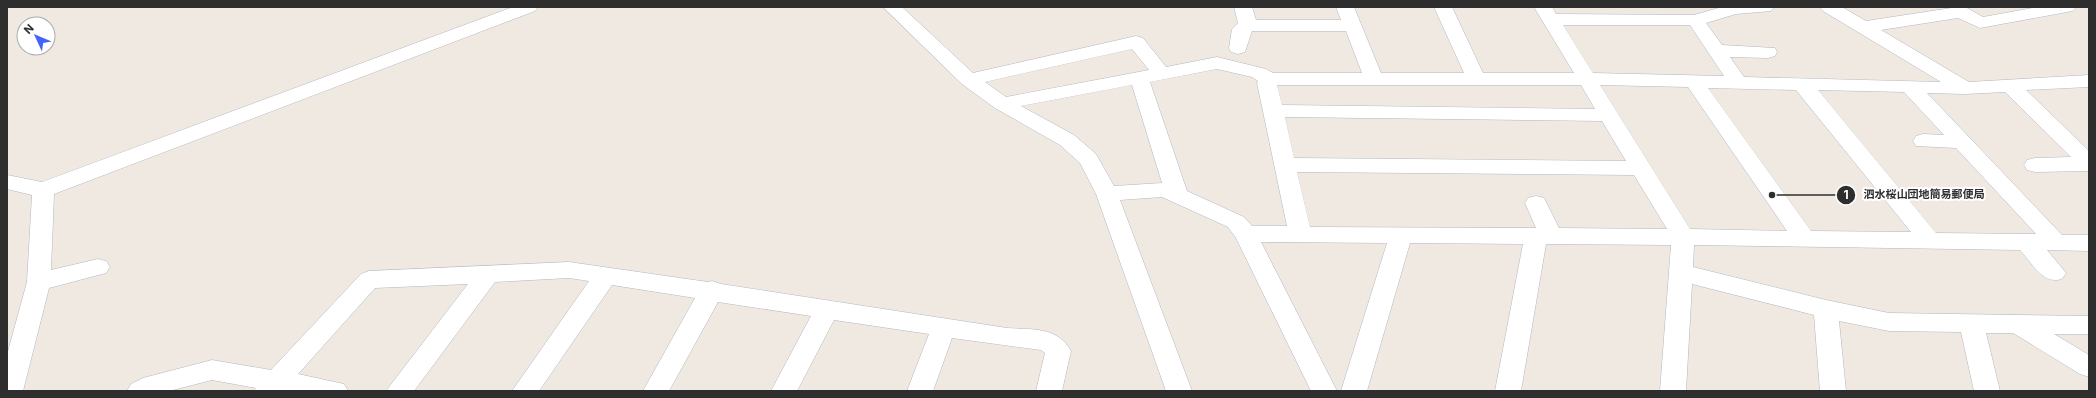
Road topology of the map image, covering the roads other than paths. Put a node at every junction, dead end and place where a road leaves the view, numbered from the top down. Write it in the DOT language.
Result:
graph roads {
  1 [pos="529,7"];
  2 [pos="892,7"];
  3 [pos="1243,7"];
  4 [pos="1345,7"];
  5 [pos="1443,7"];
  6 [pos="1765,7"];
  7 [pos="1829,7"];
  8 [pos="2067,7"];
  9 [pos="1547,13"];
  10 [pos="1695,20"];
  11 [pos="1248,25"];
  12 [pos="1352,26"];
  13 [pos="1863,27"];
  14 [pos="1238,48"];
  15 [pos="1716,51"];
  16 [pos="1768,52"];
  17 [pos="1162,74"];
  18 [pos="1373,77"];
  19 [pos="1139,78"];
  20 [pos="1476,78"];
  21 [pos="1269,79"];
  22 [pos="1586,79"];
  23 [pos="968,80"];
  24 [pos="2089,80"];
  25 [pos="1693,82"];
  26 [pos="1738,82"];
  27 [pos="1802,84"];
  28 [pos="1909,86"];
  29 [pos="2010,86"];
  30 [pos="1965,88"];
  31 [pos="1002,104"];
  32 [pos="1273,111"];
  33 [pos="1608,115"];
  34 [pos="1922,142"];
  35 [pos="1962,142"];
  36 [pos="2089,164"];
  37 [pos="1285,165"];
  38 [pos="2035,165"];
  39 [pos="1640,168"];
  40 [pos="7,182"];
  41 [pos="43,190"];
  42 [pos="1107,194"];
  43 [pos="1177,195"];
  44 [pos="1536,203"];
  45 [pos="1246,234"];
  46 [pos="1300,234"];
  47 [pos="1401,235"];
  48 [pos="1544,236"];
  49 [pos="1683,237"];
  50 [pos="1805,240"];
  51 [pos="1932,242"];
  52 [pos="2027,243"];
  53 [pos="2057,243"];
  54 [pos="2089,243"];
  55 [pos="98,267"];
  56 [pos="1680,272"];
  57 [pos="2054,273"];
  58 [pos="488,274"];
  59 [pos="606,275"];
  60 [pos="39,282"];
  61 [pos="712,290"];
  62 [pos="827,309"];
  63 [pos="1826,309"];
  64 [pos="1972,324"];
  65 [pos="2018,324"];
  66 [pos="2089,324"];
  67 [pos="944,327"];
  68 [pos="2089,367"];
  69 [pos="272,386"];
  70 [pos="10,391"];
  71 [pos="140,391"];
  72 [pos="335,391"];
  73 [pos="399,391"];
  74 [pos="525,391"];
  75 [pos="656,391"];
  76 [pos="784,391"];
  77 [pos="920,391"];
  78 [pos="1049,391"];
  79 [pos="1179,391"];
  80 [pos="1324,391"];
  81 [pos="1354,391"];
  82 [pos="1508,391"];
  83 [pos="1673,391"];
  84 [pos="1833,391"];
  85 [pos="1987,391"];
  1 -- 41 [label="street"];
  2 -- 23 [label="street"];
  3 -- 11 [label="street"];
  4 -- 12 [label="street"];
  5 -- 20 [label="street"];
  6 -- 10 [label="street"];
  7 -- 13 [label="street"];
  8 -- 13 [label="street"];
  9 -- 10 [label="street"];
  9 -- 22 [label="street"];
  10 -- 15 [label="street"];
  11 -- 12 [label="street"];
  11 -- 14 [label="street"];
  12 -- 18 [label="street"];
  13 -- 30 [label="street"];
  15 -- 16 [label="street"];
  15 -- 26 [label="street"];
  17 -- 19 [label="street"];
  17 -- 21 [label="street"];
  17 -- 23 [label="street"];
  18 -- 20 [label="street"];
  18 -- 21 [label="street"];
  19 -- 31 [label="street"];
  19 -- 43 [label="street"];
  20 -- 22 [label="street"];
  21 -- 32 [label="street"];
  22 -- 25 [label="street"];
  22 -- 33 [label="street"];
  23 -- 31 [label="street"];
  24 -- 29 [label="street"];
  25 -- 26 [label="street"];
  25 -- 50 [label="street"];
  26 -- 27 [label="street"];
  27 -- 28 [label="street"];
  27 -- 51 [label="street"];
  28 -- 30 [label="street"];
  28 -- 35 [label="street"];
  29 -- 30 [label="street"];
  29 -- 36 [label="street"];
  31 -- 42 [label="street"];
  32 -- 33 [label="street"];
  32 -- 37 [label="street"];
  33 -- 39 [label="street"];
  34 -- 35 [label="street"];
  35 -- 53 [label="street"];
  36 -- 38 [label="street"];
  37 -- 39 [label="street"];
  37 -- 46 [label="street"];
  39 -- 49 [label="street"];
  40 -- 41 [label="street"];
  41 -- 60 [label="street"];
  42 -- 43 [label="street"];
  42 -- 79 [label="street"];
  43 -- 45 [label="street"];
  44 -- 48 [label="street"];
  45 -- 46 [label="street"];
  45 -- 80 [label="street"];
  46 -- 47 [label="street"];
  47 -- 48 [label="street"];
  47 -- 81 [label="street"];
  48 -- 49 [label="street"];
  48 -- 82 [label="street"];
  49 -- 50 [label="street"];
  49 -- 56 [label="street"];
  50 -- 51 [label="street"];
  51 -- 52 [label="street"];
  52 -- 53 [label="street"];
  52 -- 57 [label="street"];
  53 -- 54 [label="street"];
  55 -- 60 [label="street"];
  56 -- 63 [label="street"];
  56 -- 83 [label="street"];
  58 -- 59 [label="street"];
  58 -- 69 [label="street"];
  58 -- 73 [label="street"];
  59 -- 61 [label="street"];
  59 -- 74 [label="street"];
  60 -- 70 [label="street"];
  61 -- 62 [label="street"];
  61 -- 75 [label="street"];
  62 -- 67 [label="street"];
  62 -- 76 [label="street"];
  63 -- 64 [label="street"];
  63 -- 84 [label="street"];
  64 -- 65 [label="street"];
  64 -- 85 [label="street"];
  65 -- 66 [label="street"];
  65 -- 68 [label="street"];
  67 -- 77 [label="street"];
  67 -- 78 [label="street"];
  69 -- 71 [label="street"];
  69 -- 72 [label="street"];
}
